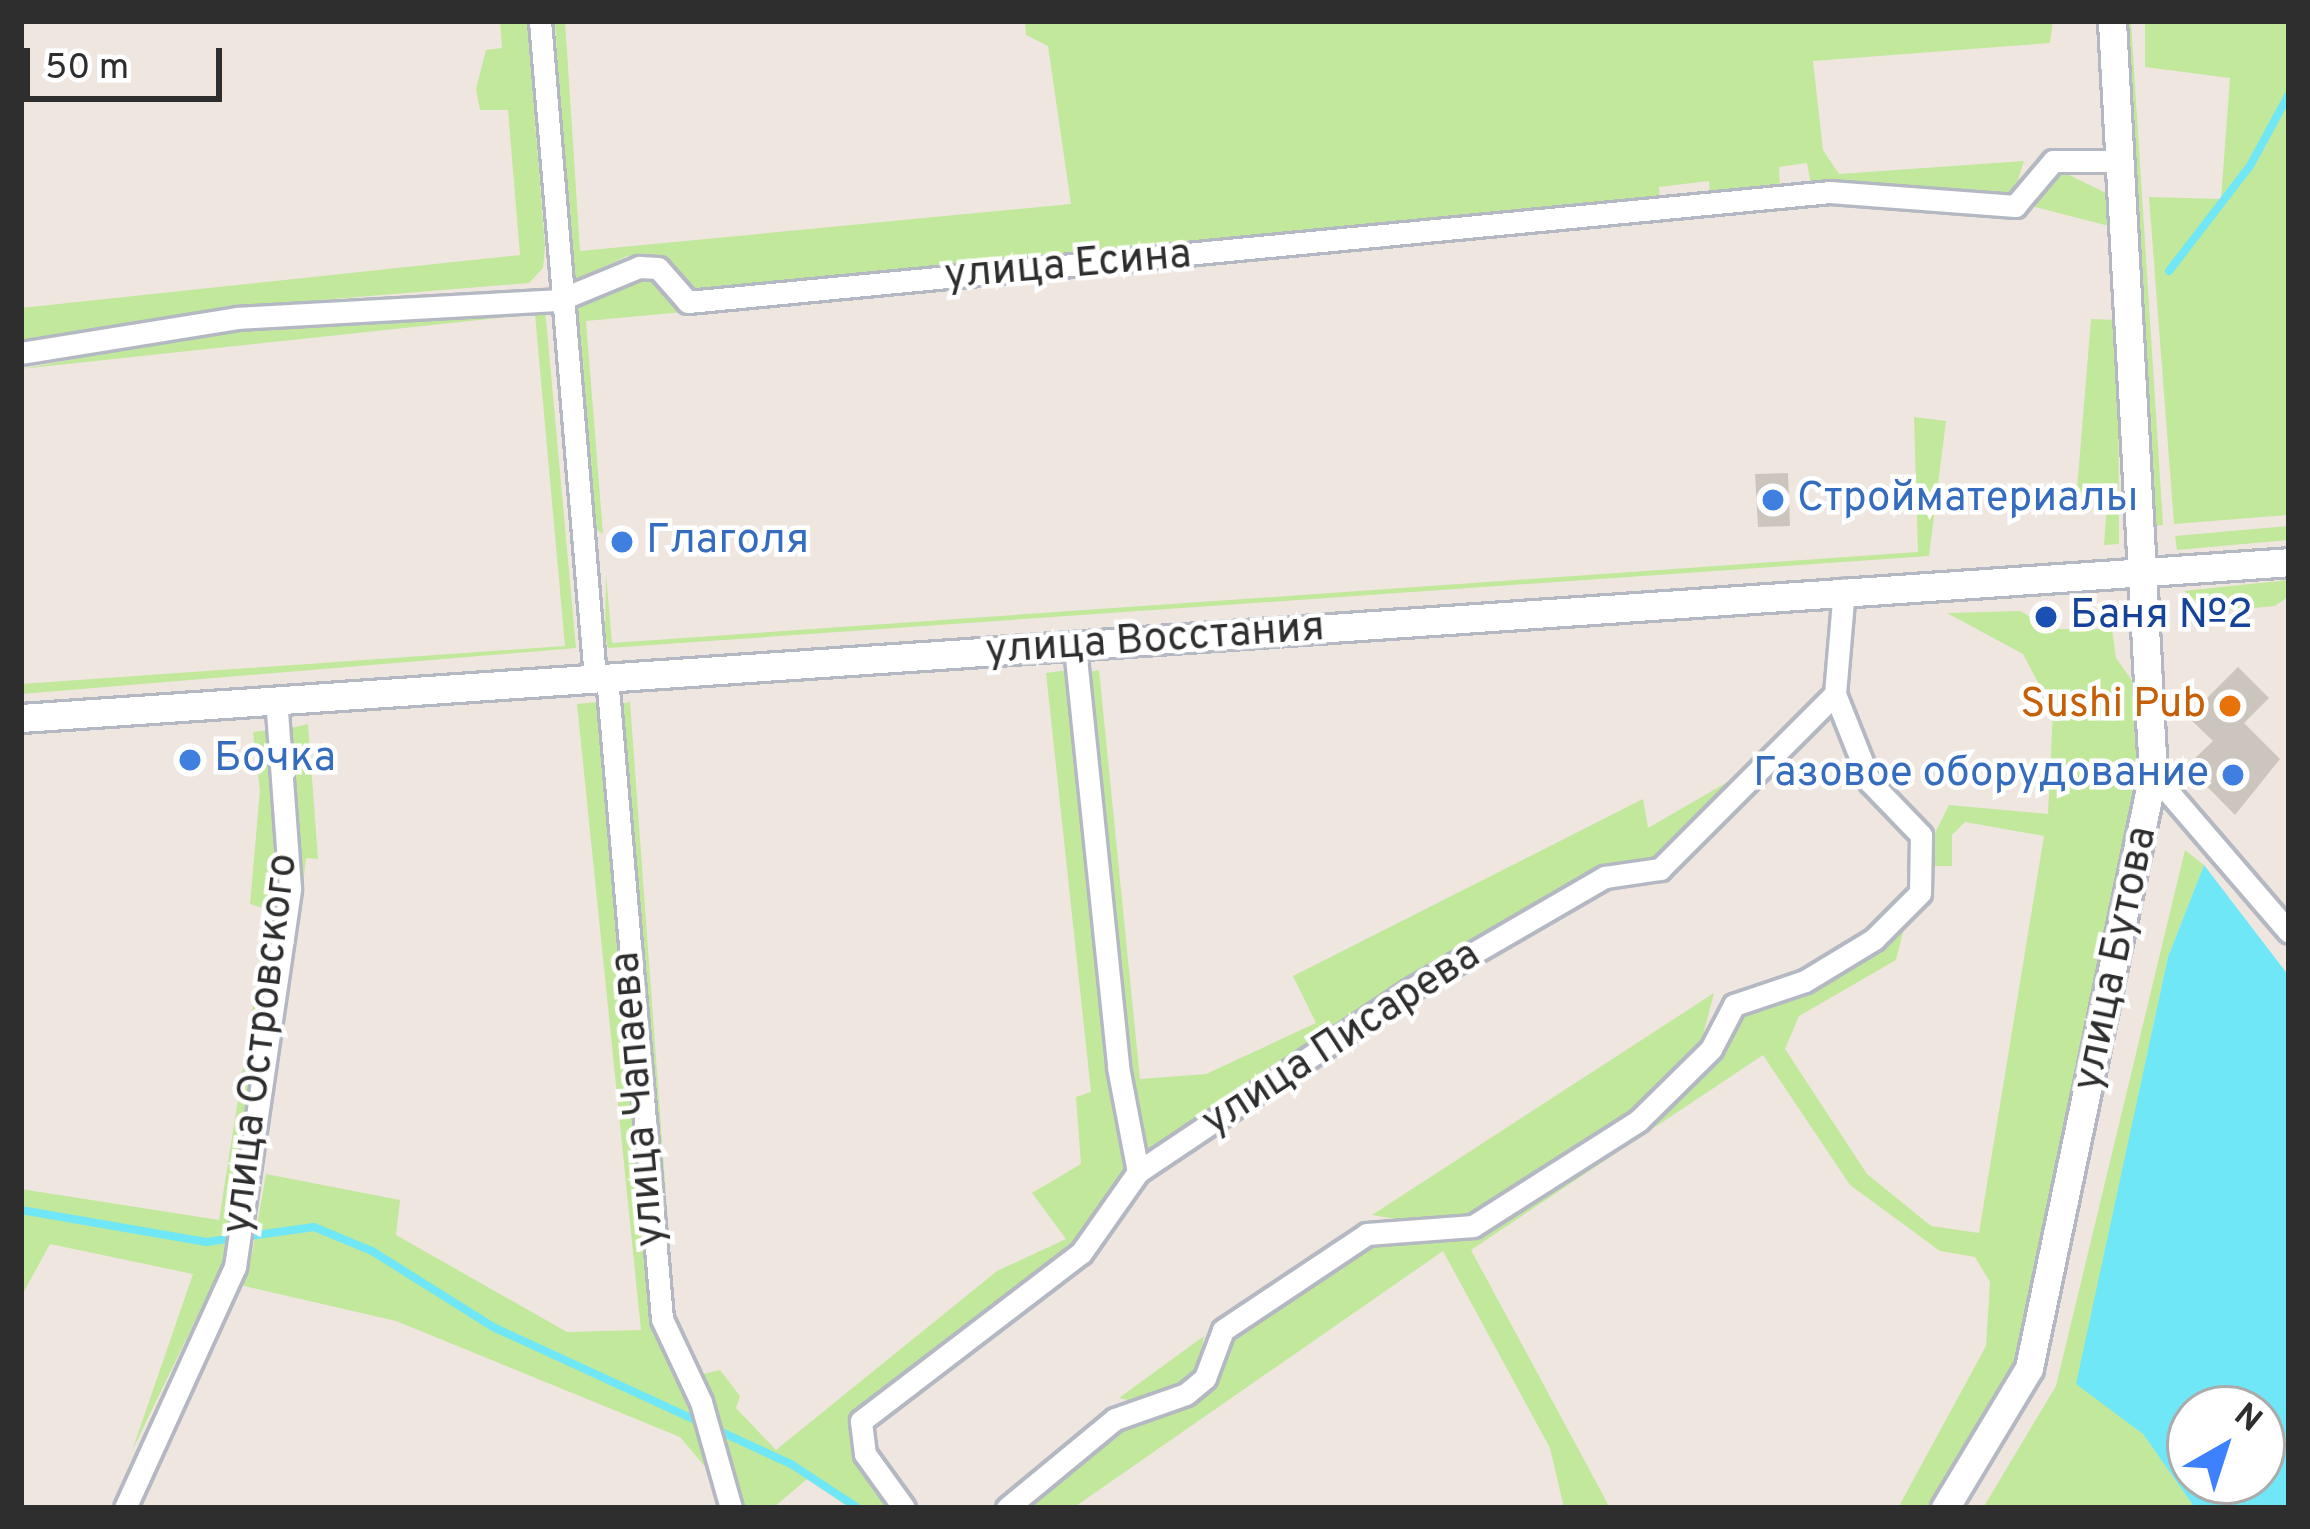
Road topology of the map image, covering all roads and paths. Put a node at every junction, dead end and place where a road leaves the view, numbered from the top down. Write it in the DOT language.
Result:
graph roads {
  1 [pos="540,21"];
  2 [pos="2112,21"];
  3 [pos="2118,160"];
  4 [pos="560,300"];
  5 [pos="21,353"];
  6 [pos="2289,562"];
  7 [pos="2143,576"];
  8 [pos="1844,589"];
  9 [pos="1075,648"];
  10 [pos="601,677"];
  11 [pos="1835,694"];
  12 [pos="276,699"];
  13 [pos="21,718"];
  14 [pos="2153,774"];
  15 [pos="2289,932"];
  16 [pos="1138,1172"];
  17 [pos="125,1508"];
  18 [pos="731,1508"];
  19 [pos="904,1508"];
  20 [pos="1007,1508"];
  21 [pos="1945,1508"];
  1 -- 4 [label="street, улица Чапаева"];
  2 -- 3 [label="street, улица Бутова"];
  3 -- 4 [label="street, улица Есина"];
  3 -- 7 [label="street, улица Бутова"];
  4 -- 5 [label="street, улица Есина"];
  4 -- 10 [label="street, улица Чапаева"];
  6 -- 7 [label="street, улица Восстания"];
  7 -- 8 [label="street, улица Восстания"];
  7 -- 14 [label="street, улица Бутова"];
  8 -- 9 [label="street, улица Восстания"];
  8 -- 11 [label="street"];
  9 -- 10 [label="street, улица Восстания"];
  9 -- 16 [label="street"];
  10 -- 12 [label="street, улица Восстания"];
  10 -- 18 [label="street, улица Чапаева"];
  11 -- 16 [label="street, улица Писарева"];
  11 -- 20 [label="street"];
  12 -- 13 [label="street, улица Восстания"];
  12 -- 17 [label="street, улица Островского"];
  14 -- 15 [label="street"];
  14 -- 21 [label="street, улица Бутова"];
  16 -- 19 [label="street, улица Писарева"];
}
